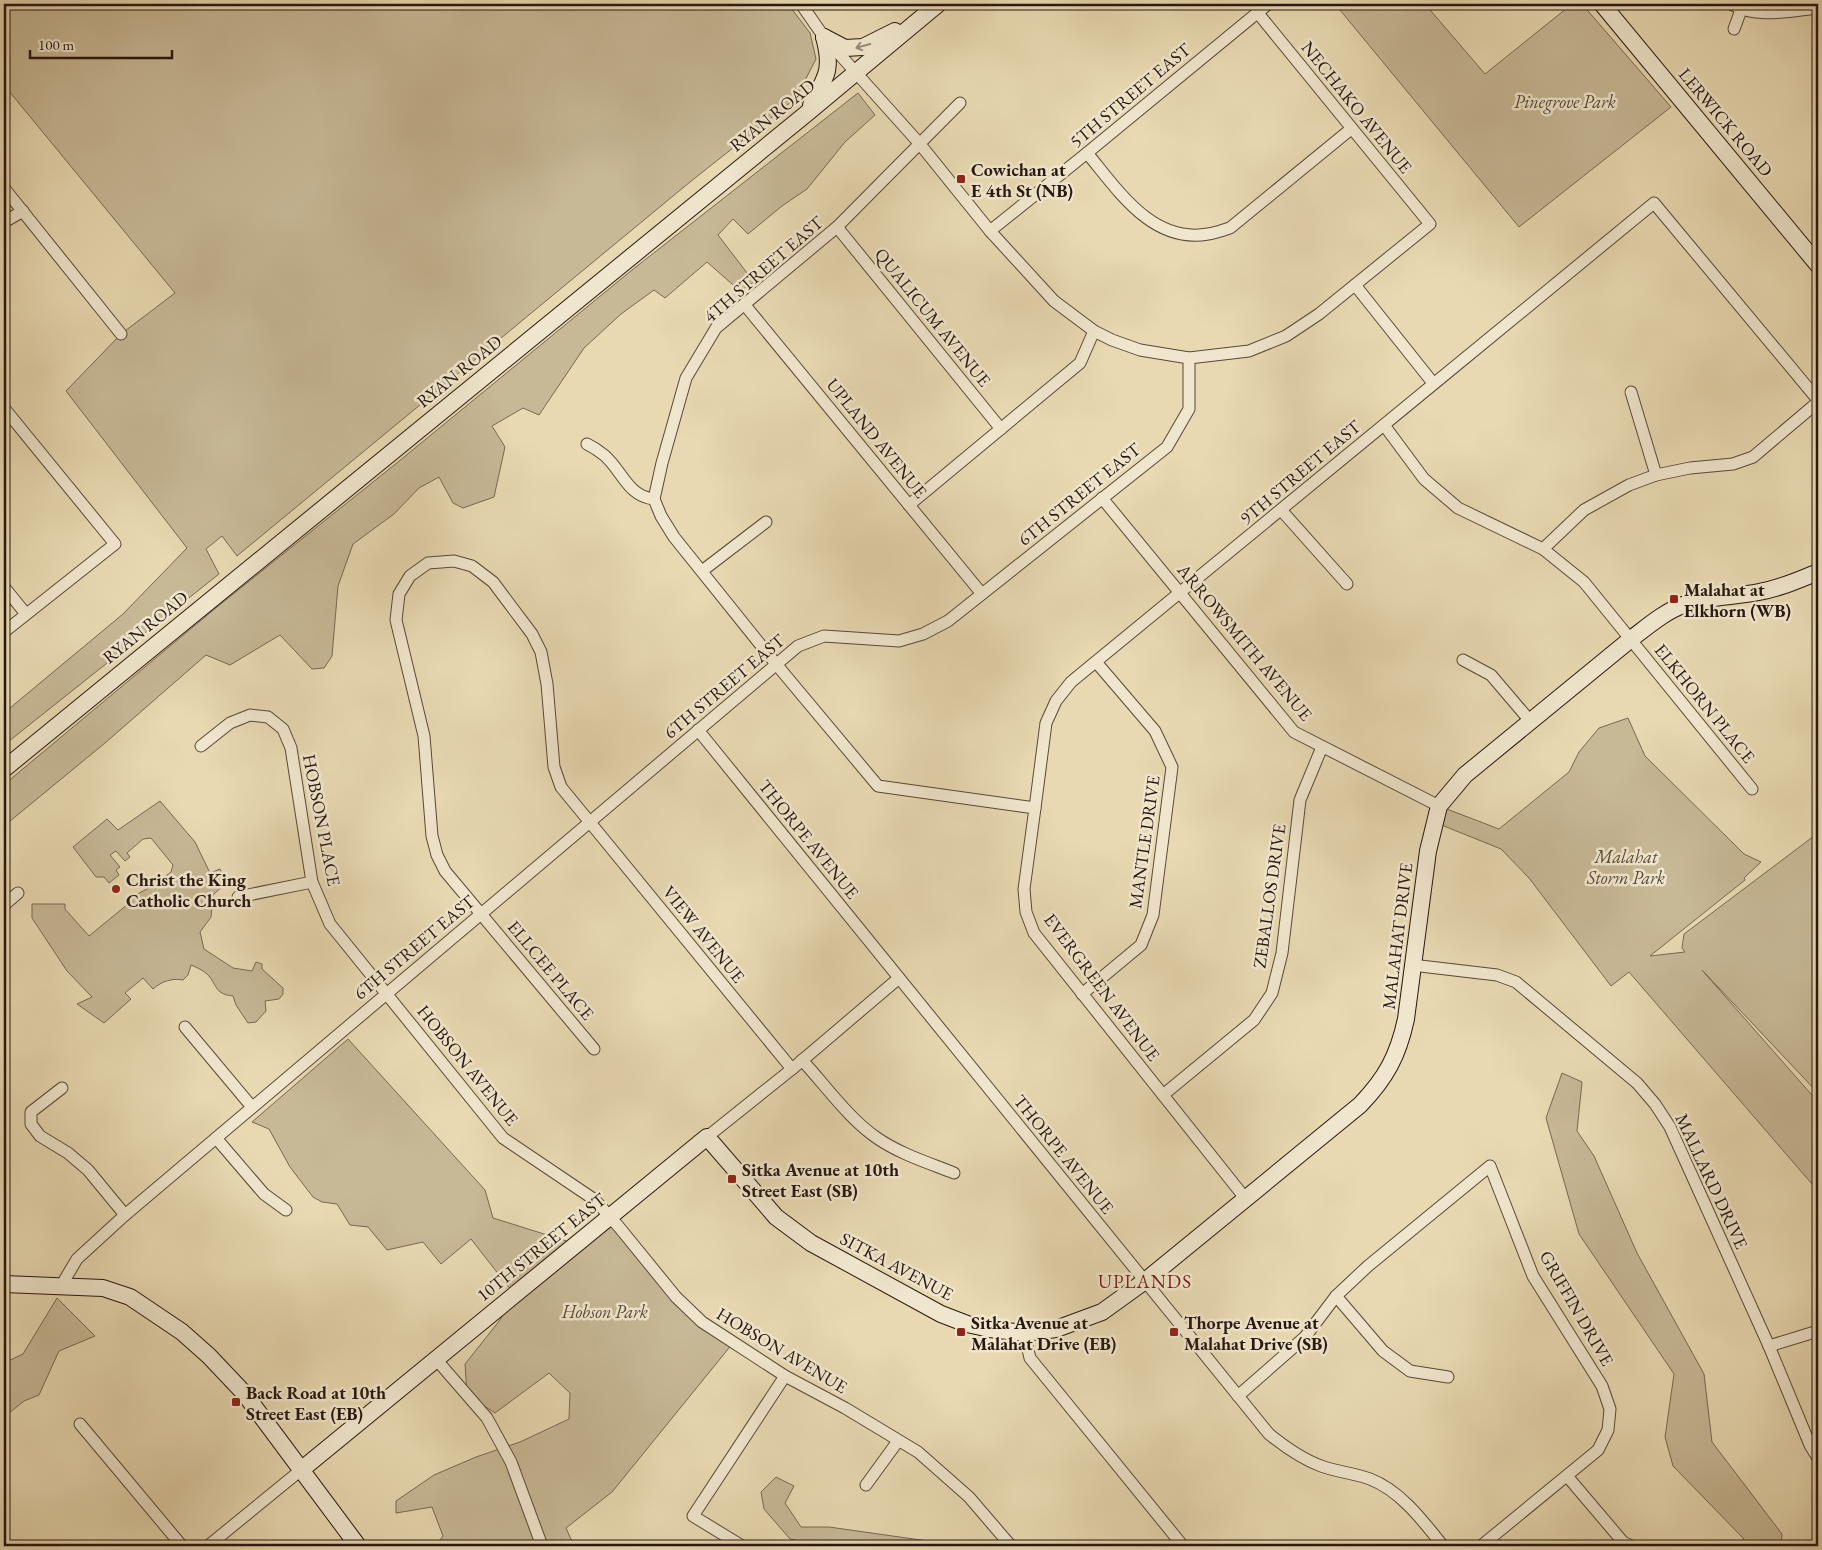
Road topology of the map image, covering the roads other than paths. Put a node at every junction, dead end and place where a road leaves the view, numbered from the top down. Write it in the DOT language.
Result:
graph roads {
  1 [pos="801,4"];
  2 [pos="938,4"];
  3 [pos="1268,4"];
  4 [pos="1602,4"];
  5 [pos="1731,4"];
  6 [pos="1818,8"];
  7 [pos="1741,10"];
  8 [pos="1257,12"];
  9 [pos="922,17"];
  10 [pos="1734,28"];
  11 [pos="824,37"];
  12 [pos="856,73"];
  13 [pos="960,104"];
  14 [pos="806,114"];
  15 [pos="1352,129"];
  16 [pos="919,143"];
  17 [pos="1087,153"];
  18 [pos="4,188"];
  19 [pos="23,212"];
  20 [pos="4,222"];
  21 [pos="837,227"];
  22 [pos="990,230"];
  23 [pos="1818,265"];
  24 [pos="1355,286"];
  25 [pos="744,304"];
  26 [pos="1094,331"];
  27 [pos="121,334"];
  28 [pos="1189,358"];
  29 [pos="1433,383"];
  30 [pos="1632,392"];
  31 [pos="1818,401"];
  32 [pos="4,408"];
  33 [pos="1384,425"];
  34 [pos="1001,429"];
  35 [pos="587,444"];
  36 [pos="1656,475"];
  37 [pos="1102,498"];
  38 [pos="654,500"];
  39 [pos="909,505"];
  40 [pos="1282,511"];
  41 [pos="766,522"];
  42 [pos="1543,549"];
  43 [pos="702,571"];
  44 [pos="1818,572"];
  45 [pos="1347,584"];
  46 [pos="4,588"];
  47 [pos="1180,593"];
  48 [pos="982,594"];
  49 [pos="26,614"];
  50 [pos="4,632"];
  51 [pos="1631,639"];
  52 [pos="1463,660"];
  53 [pos="1096,662"];
  54 [pos="776,664"];
  55 [pos="1531,722"];
  56 [pos="698,730"];
  57 [pos="201,746"];
  58 [pos="1322,747"];
  59 [pos="4,769"];
  60 [pos="1752,789"];
  61 [pos="1439,806"];
  62 [pos="1035,808"];
  63 [pos="590,822"];
  64 [pos="312,882"];
  65 [pos="18,893"];
  66 [pos="238,897"];
  67 [pos="4,905"];
  68 [pos="481,914"];
  69 [pos="1412,965"];
  70 [pos="899,978"];
  71 [pos="387,993"];
  72 [pos="1082,994"];
  73 [pos="185,1027"];
  74 [pos="594,1049"];
  75 [pos="802,1060"];
  76 [pos="792,1069"];
  77 [pos="62,1088"];
  78 [pos="1164,1095"];
  79 [pos="252,1107"];
  80 [pos="707,1137"];
  81 [pos="216,1138"];
  82 [pos="954,1173"];
  83 [pos="1245,1198"];
  84 [pos="286,1210"];
  85 [pos="126,1215"];
  86 [pos="610,1216"];
  87 [pos="1145,1281"];
  88 [pos="4,1284"];
  89 [pos="60,1286"];
  90 [pos="1336,1296"];
  91 [pos="1818,1331"];
  92 [pos="1024,1333"];
  93 [pos="1769,1346"];
  94 [pos="435,1358"];
  95 [pos="785,1376"];
  96 [pos="1448,1376"];
  97 [pos="1238,1396"];
  98 [pos="80,1424"];
  99 [pos="898,1441"];
  100 [pos="1818,1458"];
  101 [pos="301,1470"];
  102 [pos="1567,1476"];
  103 [pos="866,1485"];
  104 [pos="182,1546"];
  105 [pos="208,1546"];
  106 [pos="358,1546"];
  107 [pos="542,1546"];
  108 [pos="742,1546"];
  109 [pos="1011,1546"];
  110 [pos="1183,1546"];
  111 [pos="1443,1546"];
  112 [pos="1481,1546"];
  113 [pos="1631,1546"];
  1 -- 11 [label="street"];
  2 -- 9 [label="street, RYAN ROAD"];
  3 -- 8 [label="street, 5TH STREET EAST"];
  4 -- 23 [label="street, LERWICK ROAD"];
  5 -- 7 [label="street"];
  6 -- 7 [label="street"];
  7 -- 10 [label="street"];
  8 -- 15 [label="street, NECHAKO AVENUE"];
  8 -- 17 [label="street, 5TH STREET EAST"];
  9 -- 11 [label="street, one-way"];
  9 -- 12 [label="street, RYAN ROAD"];
  11 -- 12 [label="street"];
  11 -- 14 [label="street"];
  12 -- 14 [label="street, RYAN ROAD"];
  12 -- 16 [label="street"];
  13 -- 16 [label="street, 4TH STREET EAST"];
  14 -- 59 [label="street, RYAN ROAD"];
  15 -- 17 [label="street"];
  15 -- 24 [label="street, NECHAKO AVENUE"];
  16 -- 21 [label="street, 4TH STREET EAST"];
  16 -- 22 [label="street"];
  17 -- 22 [label="street, 5TH STREET EAST"];
  18 -- 19 [label="street"];
  19 -- 20 [label="street"];
  19 -- 27 [label="street"];
  21 -- 25 [label="street, 4TH STREET EAST"];
  21 -- 34 [label="street, QUALICUM AVENUE"];
  22 -- 26 [label="street"];
  24 -- 28 [label="street"];
  24 -- 29 [label="street"];
  25 -- 38 [label="street, 4TH STREET EAST"];
  25 -- 39 [label="street, UPLAND AVENUE"];
  26 -- 28 [label="street"];
  26 -- 34 [label="street"];
  28 -- 37 [label="street, 6TH STREET EAST"];
  29 -- 31 [label="street, 9TH STREET EAST"];
  29 -- 33 [label="street, 9TH STREET EAST"];
  30 -- 36 [label="street"];
  31 -- 36 [label="street"];
  32 -- 49 [label="street"];
  33 -- 40 [label="street, 9TH STREET EAST"];
  33 -- 42 [label="street, ELKHORN PLACE"];
  34 -- 39 [label="street"];
  35 -- 38 [label="street"];
  36 -- 42 [label="street"];
  37 -- 47 [label="street, ARROWSMITH AVENUE"];
  37 -- 48 [label="street, 6TH STREET EAST"];
  38 -- 43 [label="street"];
  39 -- 48 [label="street, UPLAND AVENUE"];
  40 -- 45 [label="street"];
  40 -- 47 [label="street, 9TH STREET EAST"];
  41 -- 43 [label="street"];
  42 -- 51 [label="street, ELKHORN PLACE"];
  43 -- 54 [label="street"];
  44 -- 51 [label="street, MALAHAT DRIVE"];
  46 -- 49 [label="street"];
  47 -- 53 [label="street, 9TH STREET EAST"];
  47 -- 58 [label="street, ARROWSMITH AVENUE"];
  48 -- 54 [label="street, 6TH STREET EAST"];
  49 -- 50 [label="street"];
  51 -- 55 [label="street, MALAHAT DRIVE"];
  51 -- 60 [label="street, ELKHORN PLACE"];
  52 -- 55 [label="street"];
  53 -- 62 [label="street, 9TH STREET EAST"];
  53 -- 72 [label="street, MANTLE DRIVE"];
  54 -- 56 [label="street, 6TH STREET EAST"];
  54 -- 62 [label="street"];
  55 -- 61 [label="street, MALAHAT DRIVE"];
  56 -- 63 [label="street, 6TH STREET EAST"];
  56 -- 70 [label="street, THORPE AVENUE"];
  57 -- 64 [label="street, HOBSON PLACE"];
  58 -- 61 [label="street, ARROWSMITH AVENUE"];
  58 -- 78 [label="street, ZEBALLOS DRIVE"];
  61 -- 69 [label="street, MALAHAT DRIVE"];
  62 -- 72 [label="street, EVERGREEN AVENUE"];
  63 -- 68 [label="street, 6TH STREET EAST"];
  63 -- 68 [label="street, VIEW AVENUE"];
  63 -- 76 [label="street, VIEW AVENUE"];
  64 -- 66 [label="street"];
  64 -- 71 [label="street, HOBSON PLACE"];
  65 -- 67 [label="street"];
  68 -- 71 [label="street, 6TH STREET EAST"];
  68 -- 74 [label="street, ELLCEE PLACE"];
  69 -- 83 [label="street, MALAHAT DRIVE"];
  69 -- 93 [label="street, MALLARD DRIVE"];
  70 -- 75 [label="street, 10TH STREET EAST"];
  70 -- 87 [label="street, THORPE AVENUE"];
  71 -- 79 [label="street, 6TH STREET EAST"];
  71 -- 86 [label="street, HOBSON AVENUE"];
  72 -- 78 [label="street, EVERGREEN AVENUE"];
  73 -- 79 [label="street"];
  75 -- 76 [label="street, 10TH STREET EAST"];
  75 -- 82 [label="street"];
  76 -- 80 [label="street, 10TH STREET EAST"];
  77 -- 85 [label="street"];
  78 -- 83 [label="street, EVERGREEN AVENUE"];
  79 -- 81 [label="street, 6TH STREET EAST"];
  80 -- 86 [label="street, 10TH STREET EAST"];
  80 -- 92 [label="street, SITKA AVENUE"];
  81 -- 84 [label="street"];
  81 -- 85 [label="street, 6TH STREET EAST"];
  83 -- 87 [label="street, MALAHAT DRIVE"];
  85 -- 89 [label="street, 6TH STREET EAST"];
  86 -- 94 [label="street, 10TH STREET EAST"];
  86 -- 95 [label="street, HOBSON AVENUE"];
  87 -- 92 [label="street, MALAHAT DRIVE"];
  87 -- 97 [label="street, THORPE AVENUE"];
  88 -- 89 [label="street"];
  89 -- 101 [label="street"];
  90 -- 96 [label="street"];
  90 -- 97 [label="street, GRIFFIN DRIVE"];
  90 -- 102 [label="street, GRIFFIN DRIVE"];
  91 -- 93 [label="street"];
  92 -- 110 [label="street"];
  93 -- 100 [label="street, MALLARD DRIVE"];
  94 -- 101 [label="street, 10TH STREET EAST"];
  94 -- 107 [label="street"];
  95 -- 99 [label="street, HOBSON AVENUE"];
  95 -- 108 [label="street"];
  97 -- 111 [label="street, THORPE AVENUE"];
  98 -- 104 [label="street"];
  99 -- 103 [label="street"];
  99 -- 109 [label="street, HOBSON AVENUE"];
  101 -- 105 [label="street, 10TH STREET EAST"];
  101 -- 106 [label="street"];
  102 -- 112 [label="street, GRIFFIN DRIVE"];
  102 -- 113 [label="street"];
}
